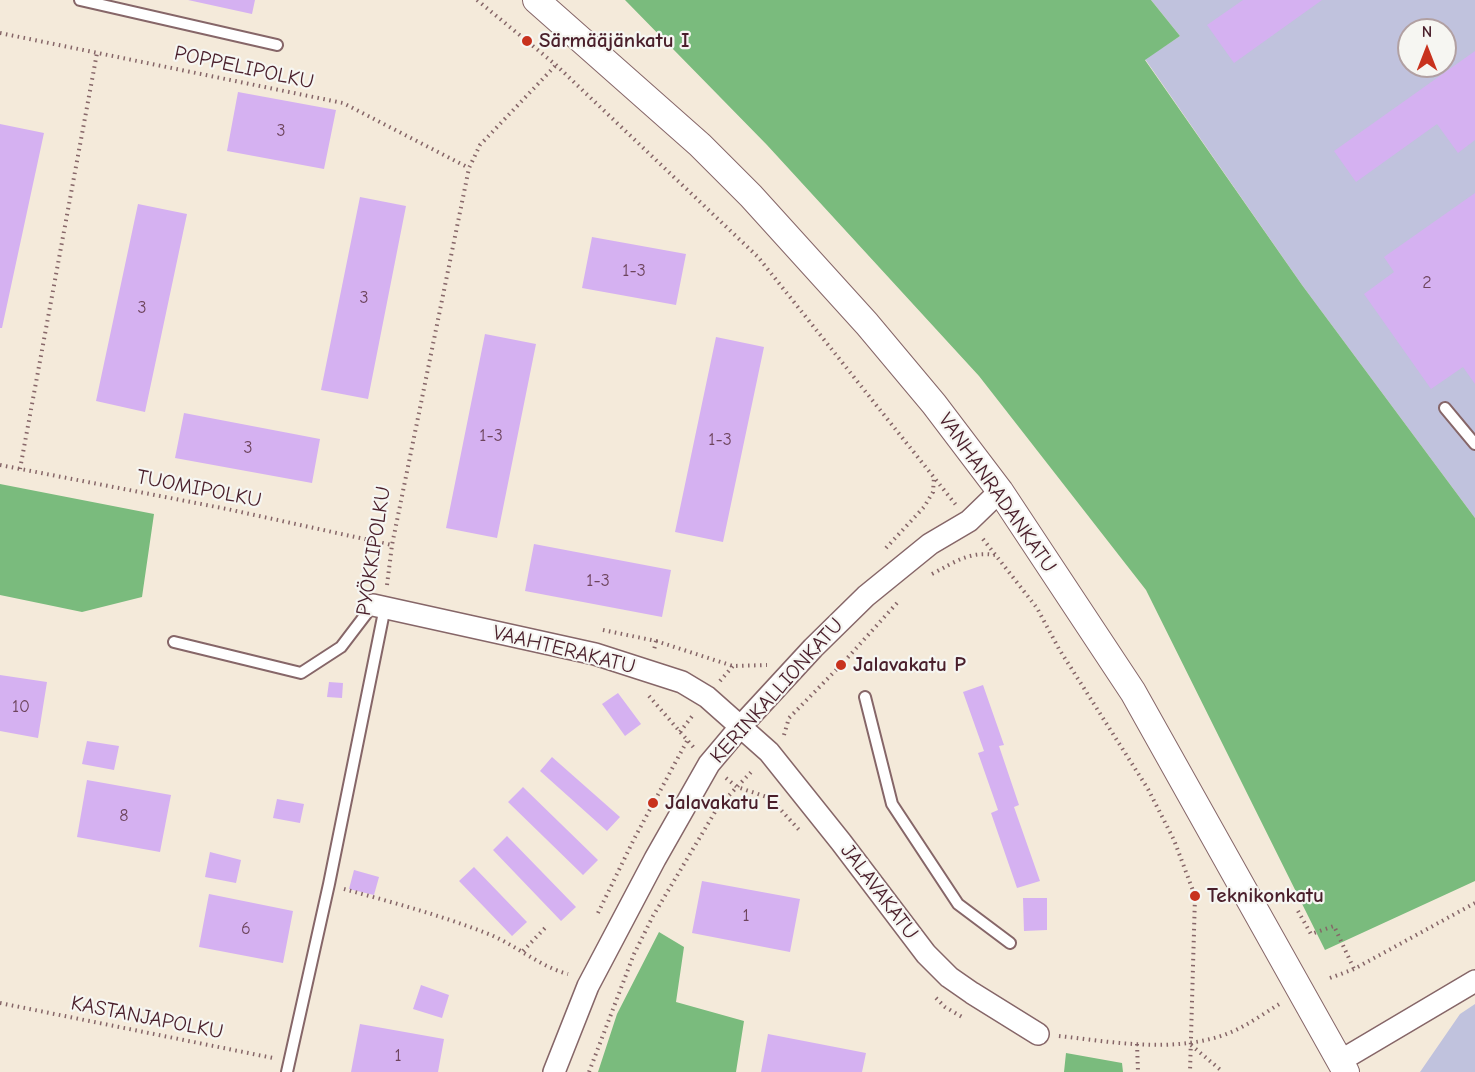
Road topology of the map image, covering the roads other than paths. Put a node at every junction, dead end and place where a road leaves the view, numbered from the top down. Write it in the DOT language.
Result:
graph roads {
  1 [pos="80,0"];
  2 [pos="536,0"];
  3 [pos="277,45"];
  4 [pos="1445,408"];
  5 [pos="1475,444"];
  6 [pos="1000,491"];
  7 [pos="379,606"];
  8 [pos="174,642"];
  9 [pos="865,697"];
  10 [pos="741,726"];
  11 [pos="1010,943"];
  12 [pos="1475,981"];
  13 [pos="1038,1034"];
  14 [pos="288,1067"];
  15 [pos="1343,1067"];
  16 [pos="554,1072"];
  1 -- 3 [label="lane"];
  2 -- 6 [label="street, VANHANRADANKATU"];
  4 -- 5 [label="lane"];
  6 -- 10 [label="street, KERINKALLIONKATU"];
  6 -- 15 [label="street, VANHANRADANKATU"];
  7 -- 8 [label="lane"];
  7 -- 10 [label="street, VAAHTERAKATU"];
  7 -- 14 [label="lane, PYÖKKIPOLKU"];
  9 -- 11 [label="lane"];
  10 -- 13 [label="street, JALAVAKATU"];
  10 -- 16 [label="street, KERINKALLIONKATU"];
  12 -- 15 [label="street"];
}
